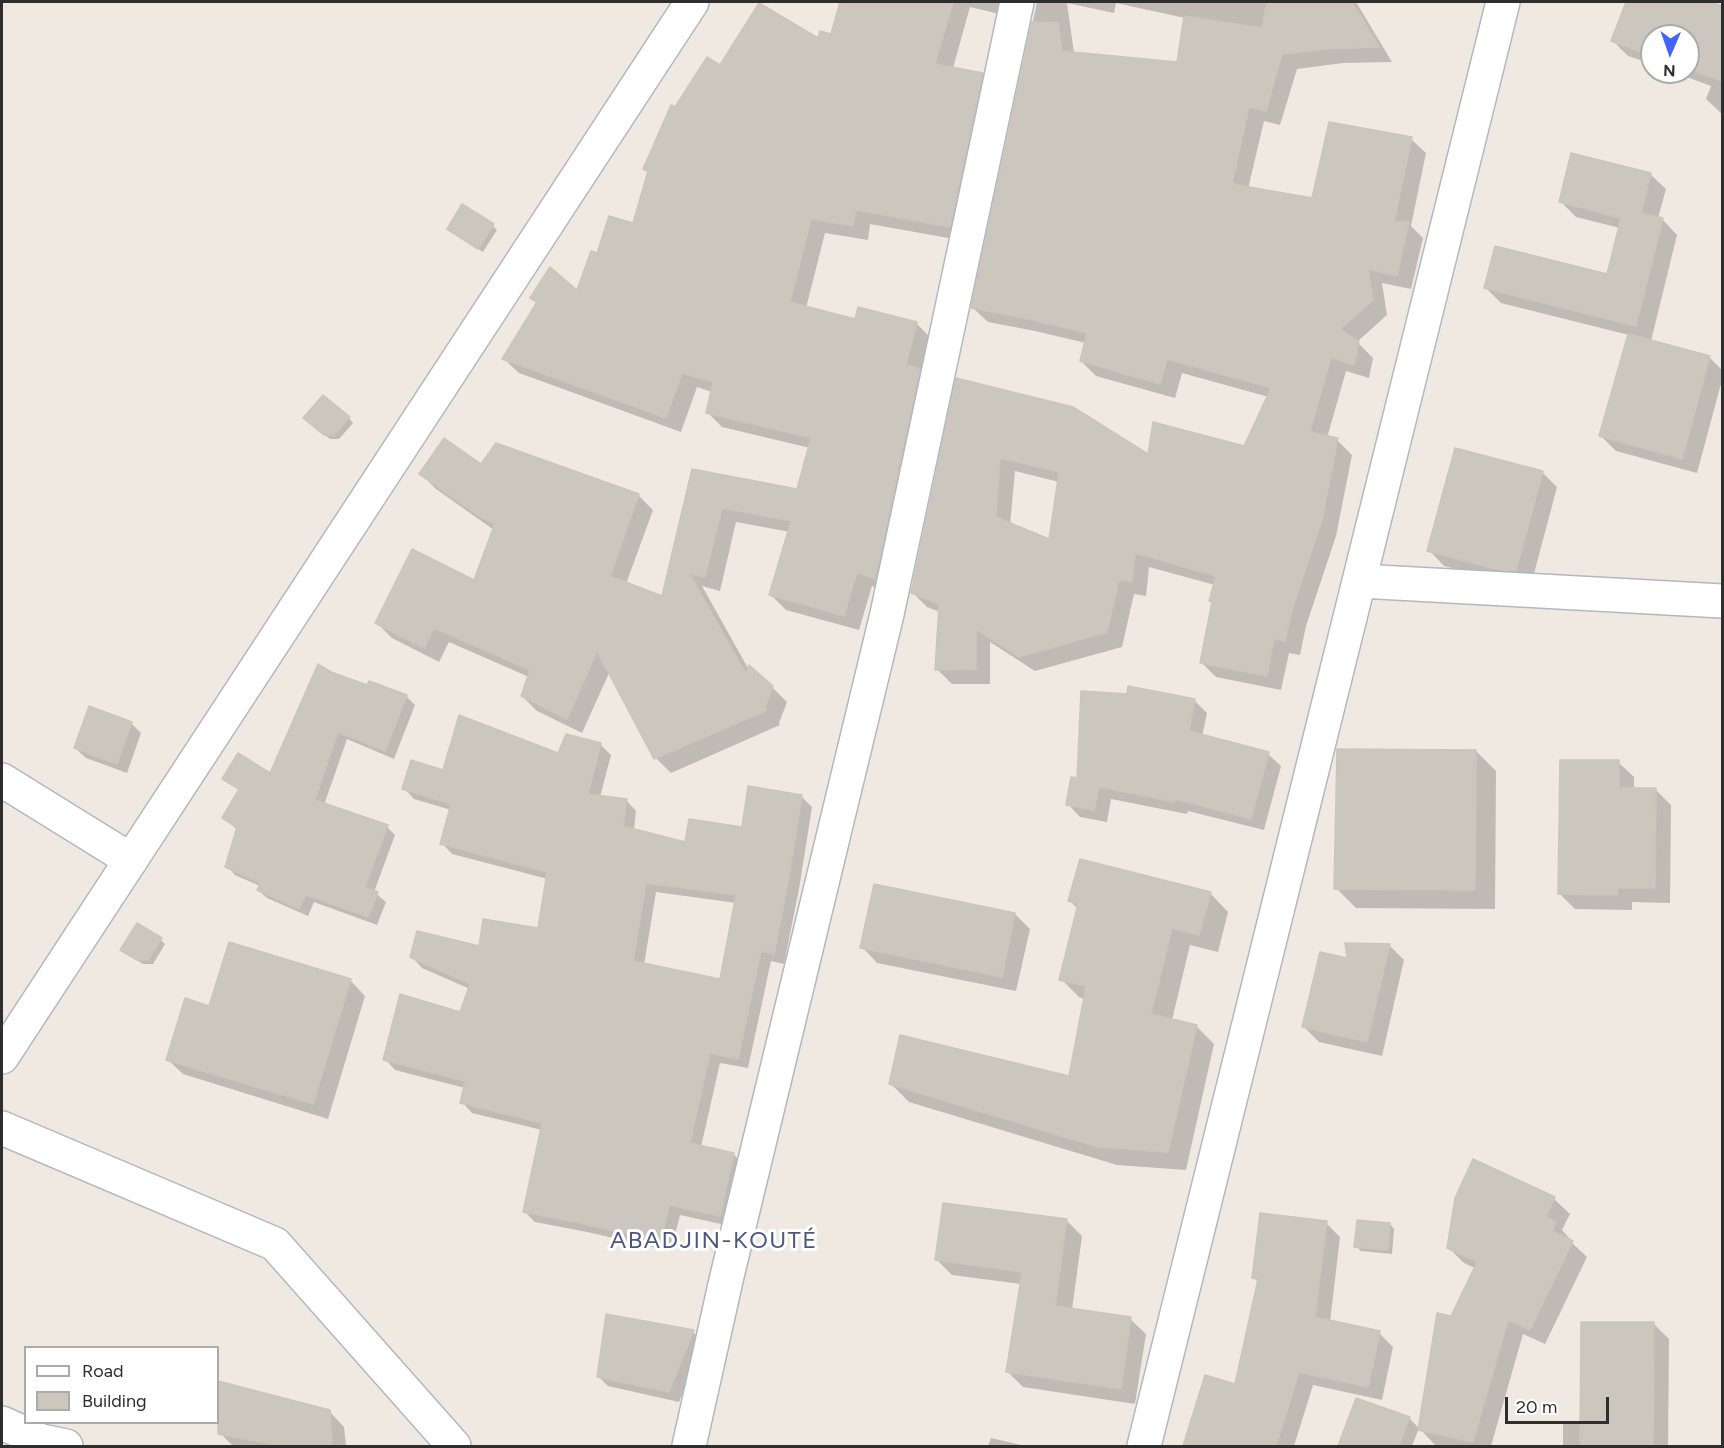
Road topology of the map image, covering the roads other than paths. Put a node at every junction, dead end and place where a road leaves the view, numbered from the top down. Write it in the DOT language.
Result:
graph roads {
  1 [pos="692,2"];
  2 [pos="1017,2"];
  3 [pos="1503,2"];
  4 [pos="1360,581"];
  5 [pos="1722,601"];
  6 [pos="2,780"];
  7 [pos="130,860"];
  8 [pos="2,1057"];
  9 [pos="2,1128"];
  10 [pos="2,1423"];
  11 [pos="66,1446"];
  12 [pos="454,1446"];
  13 [pos="689,1446"];
  14 [pos="1144,1446"];
  1 -- 7 [label="street"];
  2 -- 13 [label="street"];
  3 -- 4 [label="street"];
  4 -- 5 [label="street"];
  4 -- 14 [label="street"];
  6 -- 7 [label="street"];
  7 -- 8 [label="street"];
  9 -- 12 [label="street"];
  10 -- 11 [label="street"];
}
